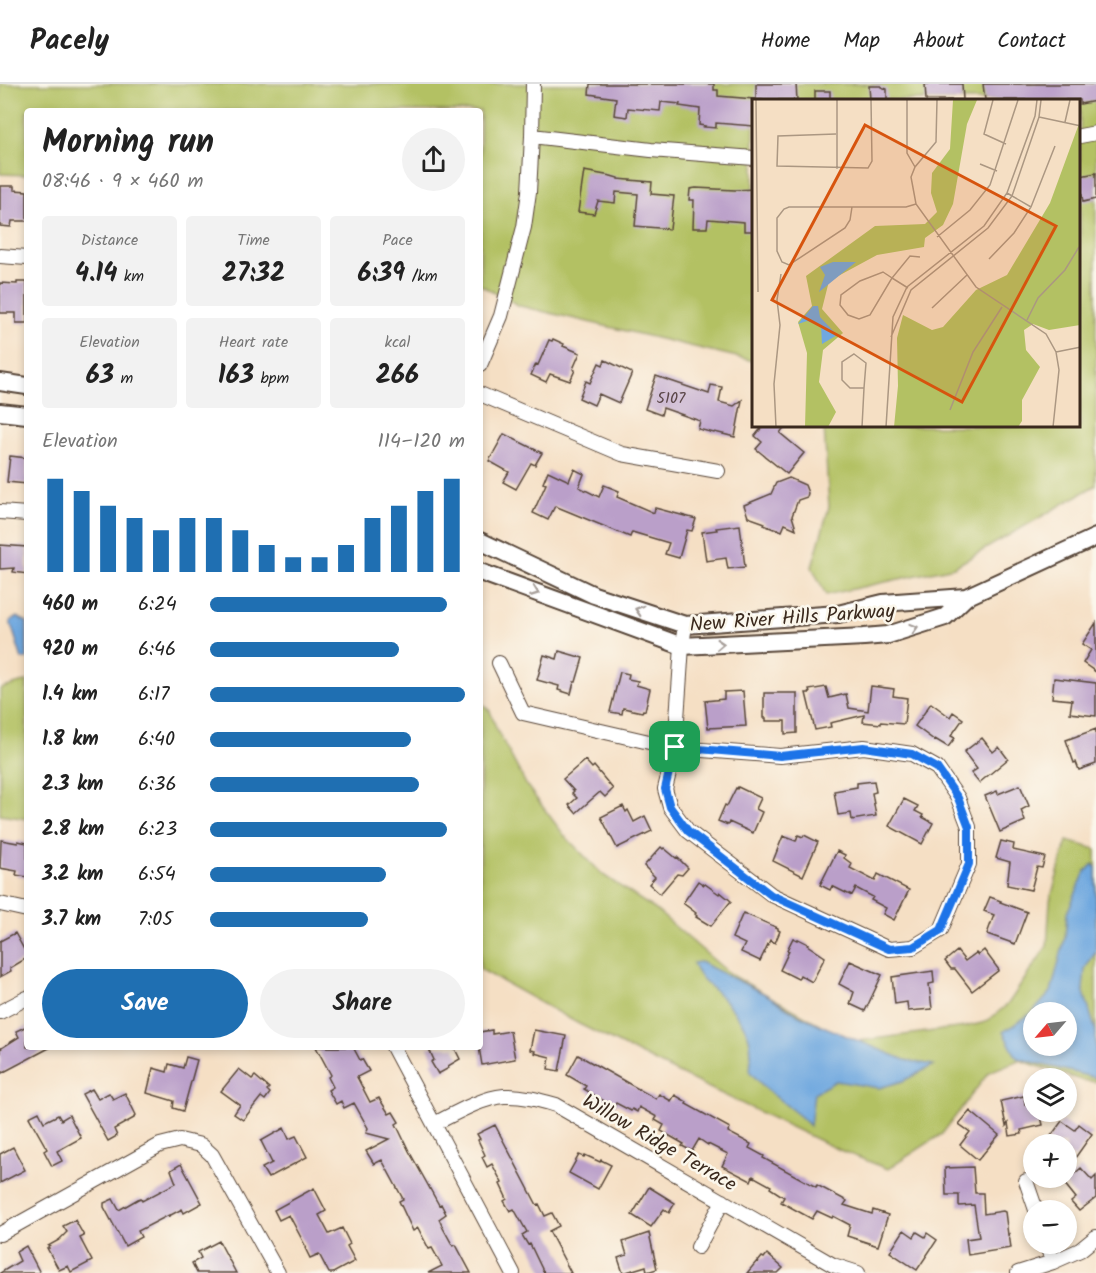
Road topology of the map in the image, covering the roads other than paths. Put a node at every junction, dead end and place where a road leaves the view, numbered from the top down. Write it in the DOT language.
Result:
graph roads {
  1 [pos="533,84"];
  2 [pos="1096,133"];
  3 [pos="532,136"];
  4 [pos="1081,136"];
  5 [pos="752,158"];
  6 [pos="0,256"];
  7 [pos="24,258"];
  8 [pos="483,358"];
  9 [pos="0,382"];
  10 [pos="24,386"];
  11 [pos="483,395"];
  12 [pos="0,412"];
  13 [pos="24,415"];
  14 [pos="718,471"];
  15 [pos="0,512"];
  16 [pos="24,514"];
  17 [pos="1096,537"];
  18 [pos="483,542"];
  19 [pos="483,573"];
  20 [pos="966,597"];
  21 [pos="685,625"];
  22 [pos="682,646"];
  23 [pos="499,663"];
  24 [pos="675,747"];
  25 [pos="0,904"];
  26 [pos="24,909"];
  27 [pos="24,1000"];
  28 [pos="0,1012"];
  29 [pos="395,1050"];
  30 [pos="434,1124"];
  31 [pos="723,1201"];
  32 [pos="0,1234"];
  33 [pos="1096,1237"];
  34 [pos="698,1247"];
  35 [pos="1050,1254"];
  36 [pos="1053,1262"];
  37 [pos="278,1273"];
  38 [pos="513,1273"];
  39 [pos="858,1273"];
  40 [pos="1018,1273"];
  1 -- 3 [label="street"];
  2 -- 4 [label="street"];
  3 -- 5 [label="street"];
  3 -- 8 [label="street"];
  6 -- 7 [label="street"];
  9 -- 10 [label="street"];
  11 -- 14 [label="street"];
  12 -- 13 [label="street"];
  15 -- 16 [label="street"];
  17 -- 20 [label="street, New River Hills Parkway"];
  21 -- 18 [label="street, New River Hills Parkway, one-way"];
  19 -- 22 [label="street, New River Hills Parkway, one-way"];
  20 -- 21 [label="street, New River Hills Parkway"];
  22 -- 20 [label="street, New River Hills Parkway, one-way"];
  21 -- 22 [label="street"];
  22 -- 24 [label="street"];
  23 -- 24 [label="street"];
  24 -- 24 [label="street"];
  25 -- 26 [label="street"];
  27 -- 28 [label="street"];
  29 -- 30 [label="street"];
  30 -- 31 [label="street, Willow Ridge Terrace"];
  30 -- 38 [label="street"];
  31 -- 34 [label="street"];
  31 -- 39 [label="street, Willow Ridge Terrace"];
  32 -- 37 [label="street"];
  33 -- 36 [label="street"];
  35 -- 36 [label="street"];
  36 -- 40 [label="street"];
}
